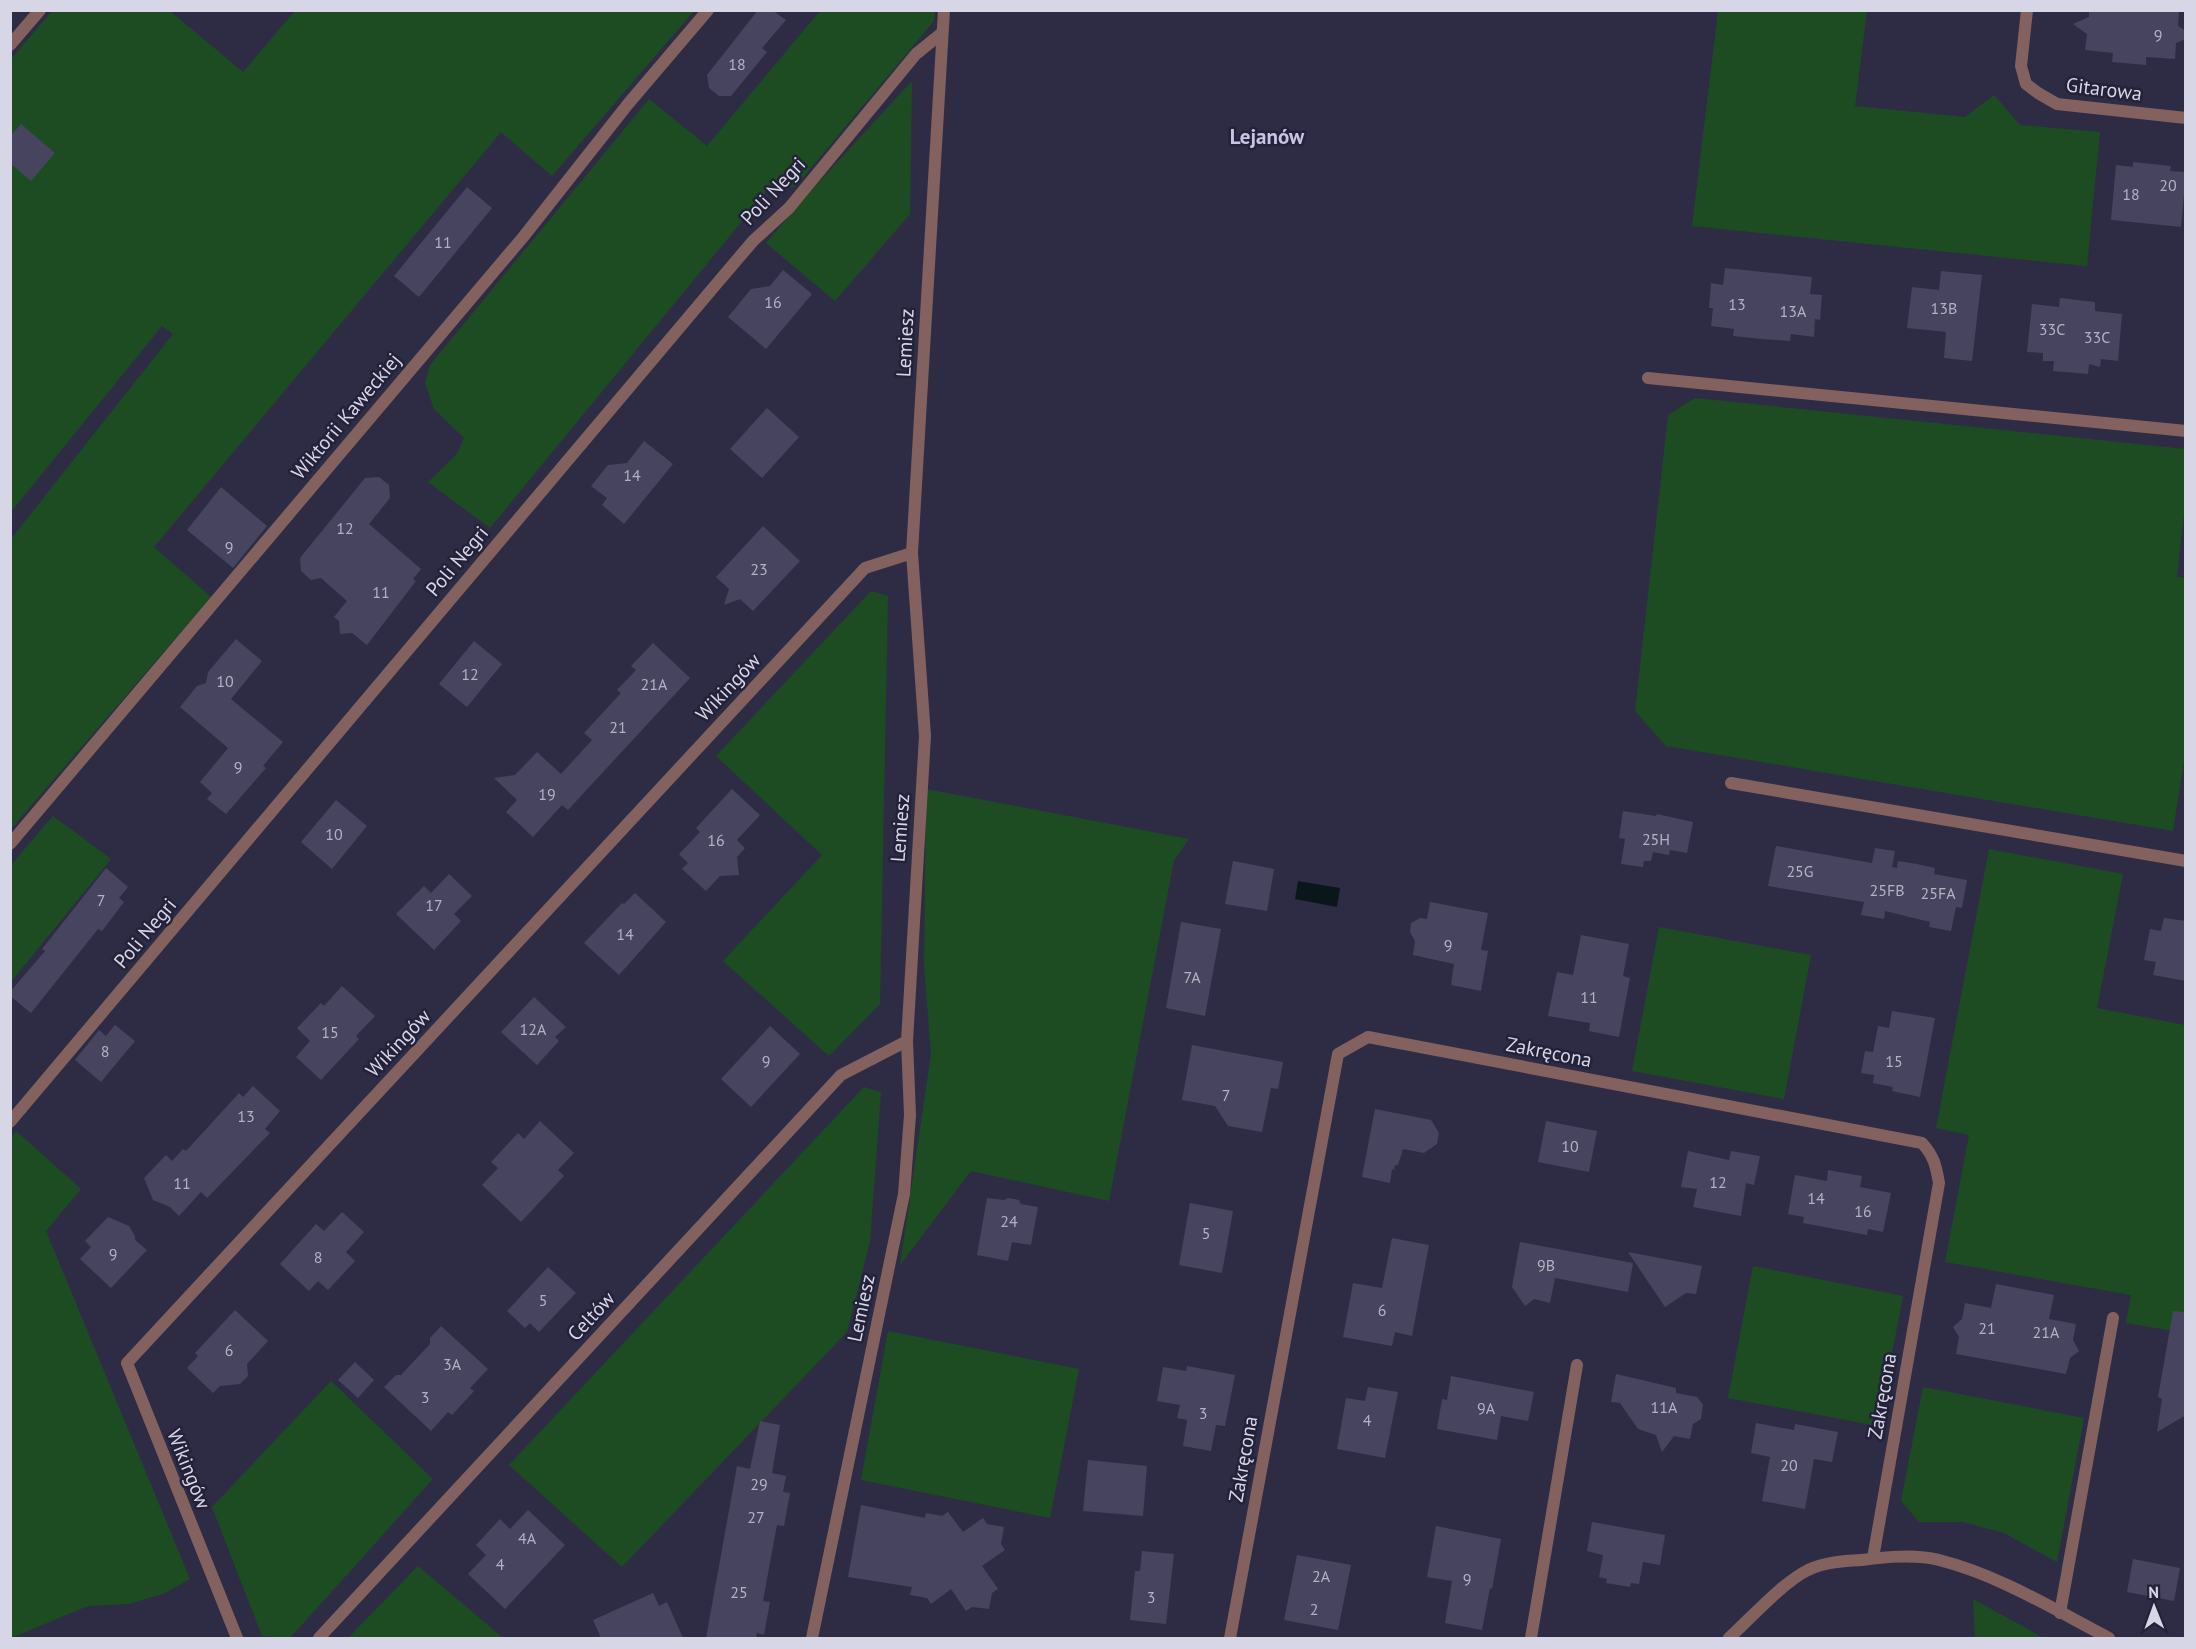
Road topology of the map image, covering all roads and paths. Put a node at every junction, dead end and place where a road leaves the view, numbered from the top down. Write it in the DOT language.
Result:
graph roads {
  1 [pos="40,10"];
  2 [pos="708,10"];
  3 [pos="944,10"];
  4 [pos="2027,10"];
  5 [pos="942,33"];
  6 [pos="10,45"];
  7 [pos="2186,118"];
  8 [pos="1648,378"];
  9 [pos="2186,431"];
  10 [pos="912,553"];
  11 [pos="1731,783"];
  12 [pos="10,844"];
  13 [pos="2186,861"];
  14 [pos="907,1041"];
  15 [pos="10,1122"];
  16 [pos="2113,1318"];
  17 [pos="1577,1365"];
  18 [pos="1873,1558"];
  19 [pos="2060,1613"];
  20 [pos="237,1638"];
  21 [pos="319,1638"];
  22 [pos="812,1638"];
  23 [pos="1230,1638"];
  24 [pos="1531,1638"];
  25 [pos="1729,1638"];
  26 [pos="2109,1638"];
  1 -- 6 [label="street"];
  2 -- 12 [label="street, Wiktorii Kaweckiej"];
  3 -- 5 [label="street, Lemiesz"];
  4 -- 7 [label="street, Gitarowa"];
  5 -- 10 [label="street, Lemiesz"];
  5 -- 15 [label="street, Poli Negri"];
  8 -- 9 [label="street"];
  10 -- 14 [label="street, Lemiesz"];
  10 -- 20 [label="street, Wikingów"];
  11 -- 13 [label="street"];
  14 -- 21 [label="street, Celtów"];
  14 -- 22 [label="street, Lemiesz"];
  16 -- 19 [label="street"];
  17 -- 24 [label="street"];
  18 -- 19 [label="street"];
  18 -- 23 [label="street, Zakręcona"];
  18 -- 25 [label="street"];
  19 -- 26 [label="street"];
}
